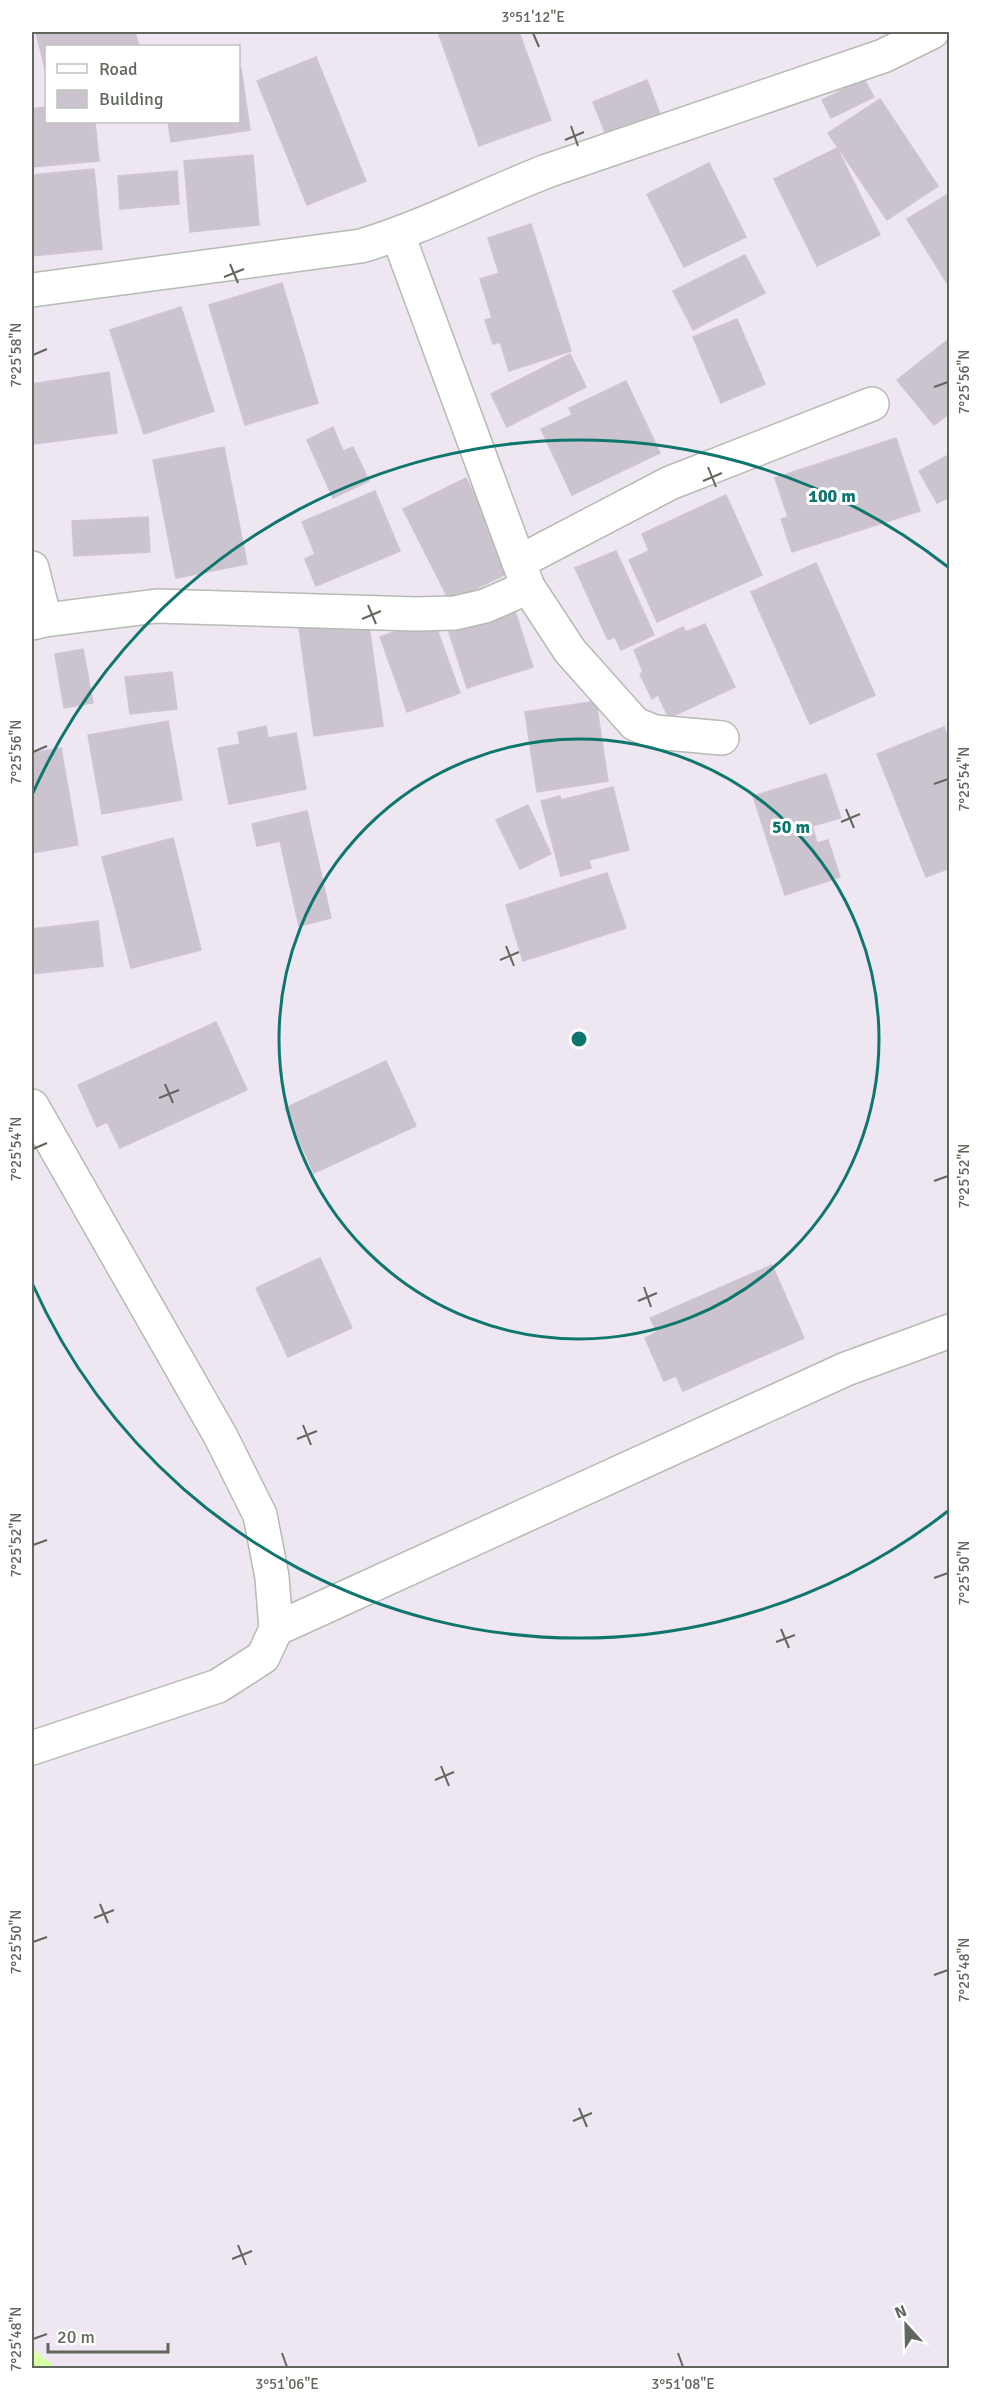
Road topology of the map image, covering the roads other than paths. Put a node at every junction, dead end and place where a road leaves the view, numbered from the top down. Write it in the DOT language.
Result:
graph roads {
  1 [pos="932,32"];
  2 [pos="398,235"];
  3 [pos="32,290"];
  4 [pos="872,404"];
  5 [pos="32,568"];
  6 [pos="524,575"];
  7 [pos="38,622"];
  8 [pos="722,738"];
  9 [pos="32,1106"];
  10 [pos="950,1330"];
  11 [pos="276,1629"];
  12 [pos="32,1748"];
  1 -- 2 [label="street"];
  2 -- 3 [label="street"];
  2 -- 6 [label="street"];
  4 -- 6 [label="street"];
  5 -- 7 [label="street"];
  6 -- 7 [label="street"];
  6 -- 8 [label="street"];
  9 -- 11 [label="street"];
  10 -- 11 [label="street"];
  11 -- 12 [label="street"];
}
